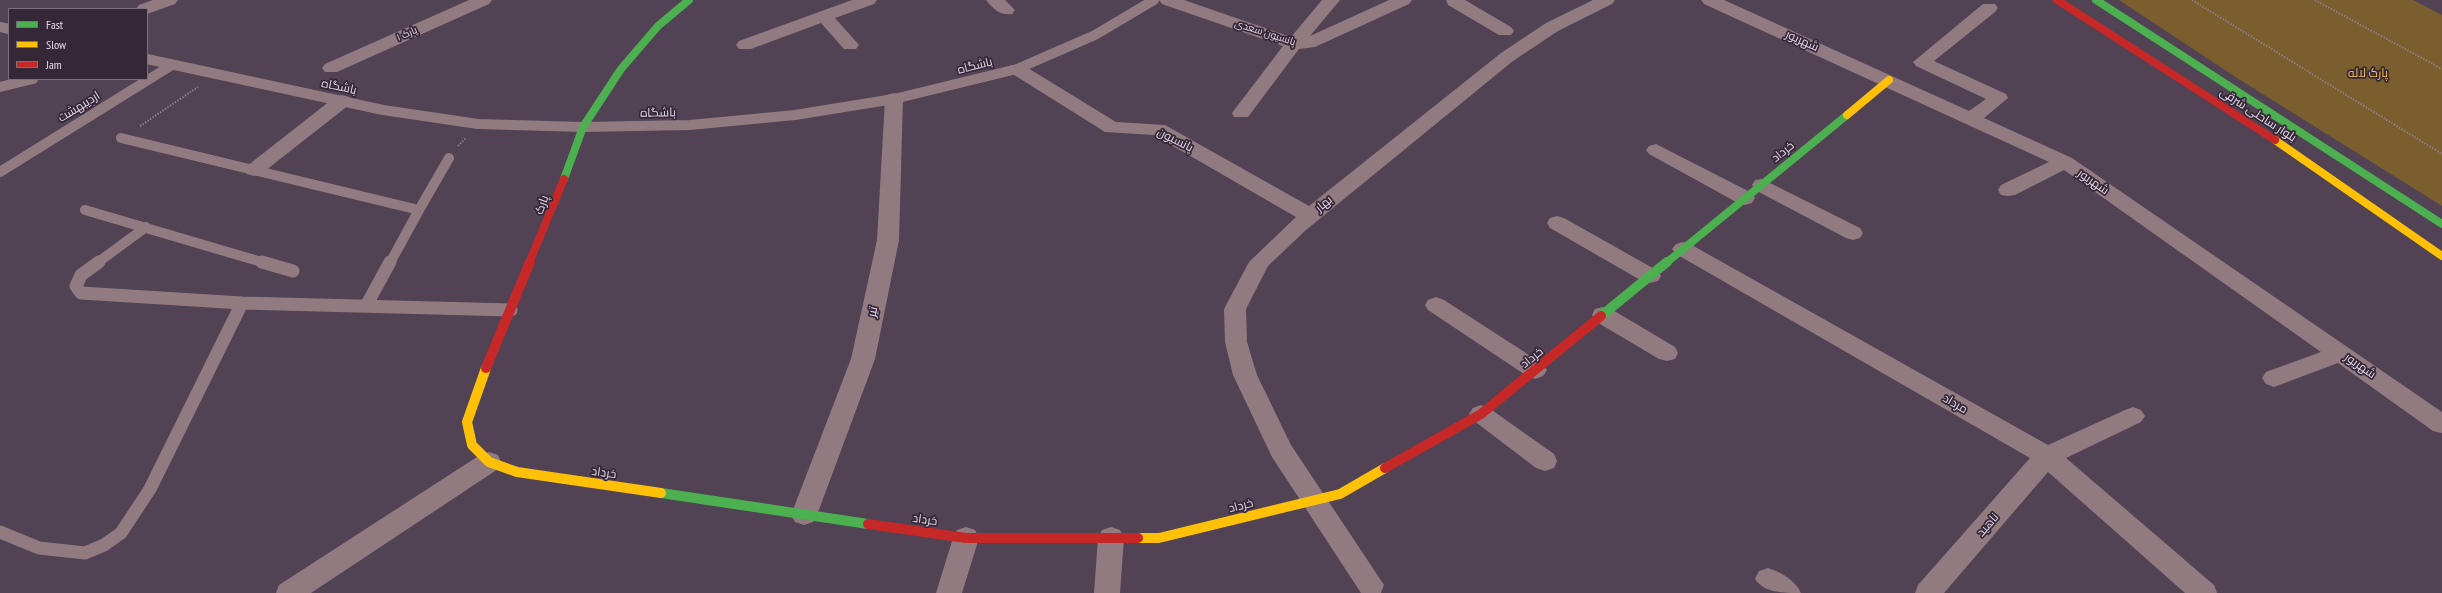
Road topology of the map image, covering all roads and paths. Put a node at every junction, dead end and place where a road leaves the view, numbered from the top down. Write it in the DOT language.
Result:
graph roads {
  1 [pos="169,0"];
  2 [pos="483,0"];
  3 [pos="689,0"];
  4 [pos="868,0"];
  5 [pos="1154,0"];
  6 [pos="1168,0"];
  7 [pos="1331,0"];
  8 [pos="1403,0"];
  9 [pos="1456,0"];
  10 [pos="1606,0"];
  11 [pos="1710,0"];
  12 [pos="2057,0"];
  13 [pos="2096,0"];
  14 [pos="2192,0"];
  15 [pos="2315,0"];
  16 [pos="148,8"];
  17 [pos="1989,8"];
  18 [pos="824,16"];
  19 [pos="1505,31"];
  20 [pos="1294,44"];
  21 [pos="745,45"];
  22 [pos="850,45"];
  23 [pos="148,59"];
  24 [pos="172,65"];
  25 [pos="331,68"];
  26 [pos="1017,69"];
  27 [pos="2442,69"];
  28 [pos="232,77"];
  29 [pos="29,80"];
  30 [pos="148,80"];
  31 [pos="148,80"];
  32 [pos="1889,80"];
  33 [pos="0,87"];
  34 [pos="894,99"];
  35 [pos="342,101"];
  36 [pos="1241,113"];
  37 [pos="1971,119"];
  38 [pos="478,124"];
  39 [pos="583,127"];
  40 [pos="121,138"];
  41 [pos="1656,150"];
  42 [pos="2442,154"];
  43 [pos="449,158"];
  44 [pos="2065,162"];
  45 [pos="254,170"];
  46 [pos="0,172"];
  47 [pos="1762,185"];
  48 [pos="2008,190"];
  49 [pos="1745,198"];
  50 [pos="85,210"];
  51 [pos="419,210"];
  52 [pos="1310,216"];
  53 [pos="1557,223"];
  54 [pos="2442,224"];
  55 [pos="146,227"];
  56 [pos="1853,233"];
  57 [pos="1683,249"];
  58 [pos="2442,256"];
  59 [pos="293,271"];
  60 [pos="1650,276"];
  61 [pos="242,303"];
  62 [pos="1436,305"];
  63 [pos="366,306"];
  64 [pos="511,310"];
  65 [pos="1603,315"];
  66 [pos="1667,353"];
  67 [pos="2342,353"];
  68 [pos="1535,370"];
  69 [pos="2274,378"];
  70 [pos="1481,414"];
  71 [pos="2133,416"];
  72 [pos="2442,424"];
  73 [pos="481,453"];
  74 [pos="2047,456"];
  75 [pos="1545,461"];
  76 [pos="1314,500"];
  77 [pos="804,515"];
  78 [pos="0,532"];
  79 [pos="966,538"];
  80 [pos="1111,538"];
  81 [pos="1371,585"];
  82 [pos="289,593"];
  83 [pos="949,593"];
  84 [pos="1107,593"];
  85 [pos="1928,593"];
  86 [pos="2204,593"];
  1 -- 16 [label="street"];
  2 -- 25 [label="street, پارک ۱"];
  3 -- 39 [label="street, پارک"];
  4 -- 18 [label="street"];
  5 -- 26 [label="lane, باشگاه"];
  6 -- 20 [label="street, پانسیون سعدی"];
  7 -- 20 [label="street"];
  8 -- 20 [label="street, پانسیون سعدی"];
  9 -- 19 [label="street"];
  10 -- 52 [label="street, بهار"];
  11 -- 32 [label="street, شهریور"];
  12 -- 58 [label="street, بلوار ساحلی شرقی"];
  13 -- 54 [label="street, بلوار ساحلی شرقی"];
  14 -- 42 [label="path"];
  15 -- 27 [label="path"];
  17 -- 37 [label="street"];
  18 -- 21 [label="street"];
  18 -- 22 [label="street"];
  20 -- 36 [label="street"];
  23 -- 24 [label="lane, باشگاه"];
  24 -- 28 [label="lane, باشگاه"];
  24 -- 30 [label="lane, اردیبهشت"];
  26 -- 34 [label="lane, باشگاه"];
  26 -- 52 [label="street, پانسیون"];
  28 -- 35 [label="lane, باشگاه"];
  28 -- 40 [label="path"];
  29 -- 33 [label="lane"];
  31 -- 46 [label="lane, اردیبهشت"];
  32 -- 37 [label="street, شهریور"];
  32 -- 47 [label="street, خرداد"];
  34 -- 39 [label="lane, باشگاه"];
  34 -- 77 [label="street, تیر"];
  35 -- 38 [label="lane, باشگاه"];
  35 -- 45 [label="street"];
  37 -- 44 [label="street, شهریور"];
  38 -- 39 [label="lane, باشگاه"];
  38 -- 43 [label="path"];
  39 -- 64 [label="street, پارک"];
  40 -- 45 [label="lane"];
  41 -- 49 [label="street"];
  43 -- 51 [label="lane"];
  44 -- 48 [label="street"];
  44 -- 67 [label="street, شهریور"];
  45 -- 51 [label="lane"];
  47 -- 49 [label="street, خرداد"];
  47 -- 56 [label="street"];
  49 -- 57 [label="street, خرداد"];
  50 -- 55 [label="lane"];
  51 -- 63 [label="lane"];
  52 -- 76 [label="street, بهار"];
  53 -- 60 [label="street"];
  55 -- 59 [label="lane"];
  55 -- 61 [label="lane"];
  57 -- 60 [label="street, خرداد"];
  57 -- 74 [label="street, مرداد"];
  60 -- 65 [label="street, خرداد"];
  61 -- 63 [label="lane"];
  61 -- 78 [label="lane"];
  62 -- 68 [label="street"];
  63 -- 64 [label="lane"];
  64 -- 73 [label="street, پارک"];
  65 -- 66 [label="street"];
  65 -- 68 [label="street, خرداد"];
  67 -- 69 [label="street"];
  67 -- 72 [label="street, شهریور"];
  68 -- 70 [label="street, خرداد"];
  70 -- 75 [label="street"];
  70 -- 76 [label="street, خرداد"];
  71 -- 74 [label="street"];
  73 -- 77 [label="street, خرداد"];
  73 -- 82 [label="street"];
  74 -- 85 [label="street, ناهید"];
  74 -- 86 [label="street, مرداد"];
  76 -- 80 [label="street, خرداد"];
  76 -- 81 [label="street, بهار"];
  77 -- 79 [label="street, خرداد"];
  79 -- 80 [label="street, خرداد"];
  79 -- 83 [label="street"];
  80 -- 84 [label="street"];
}
